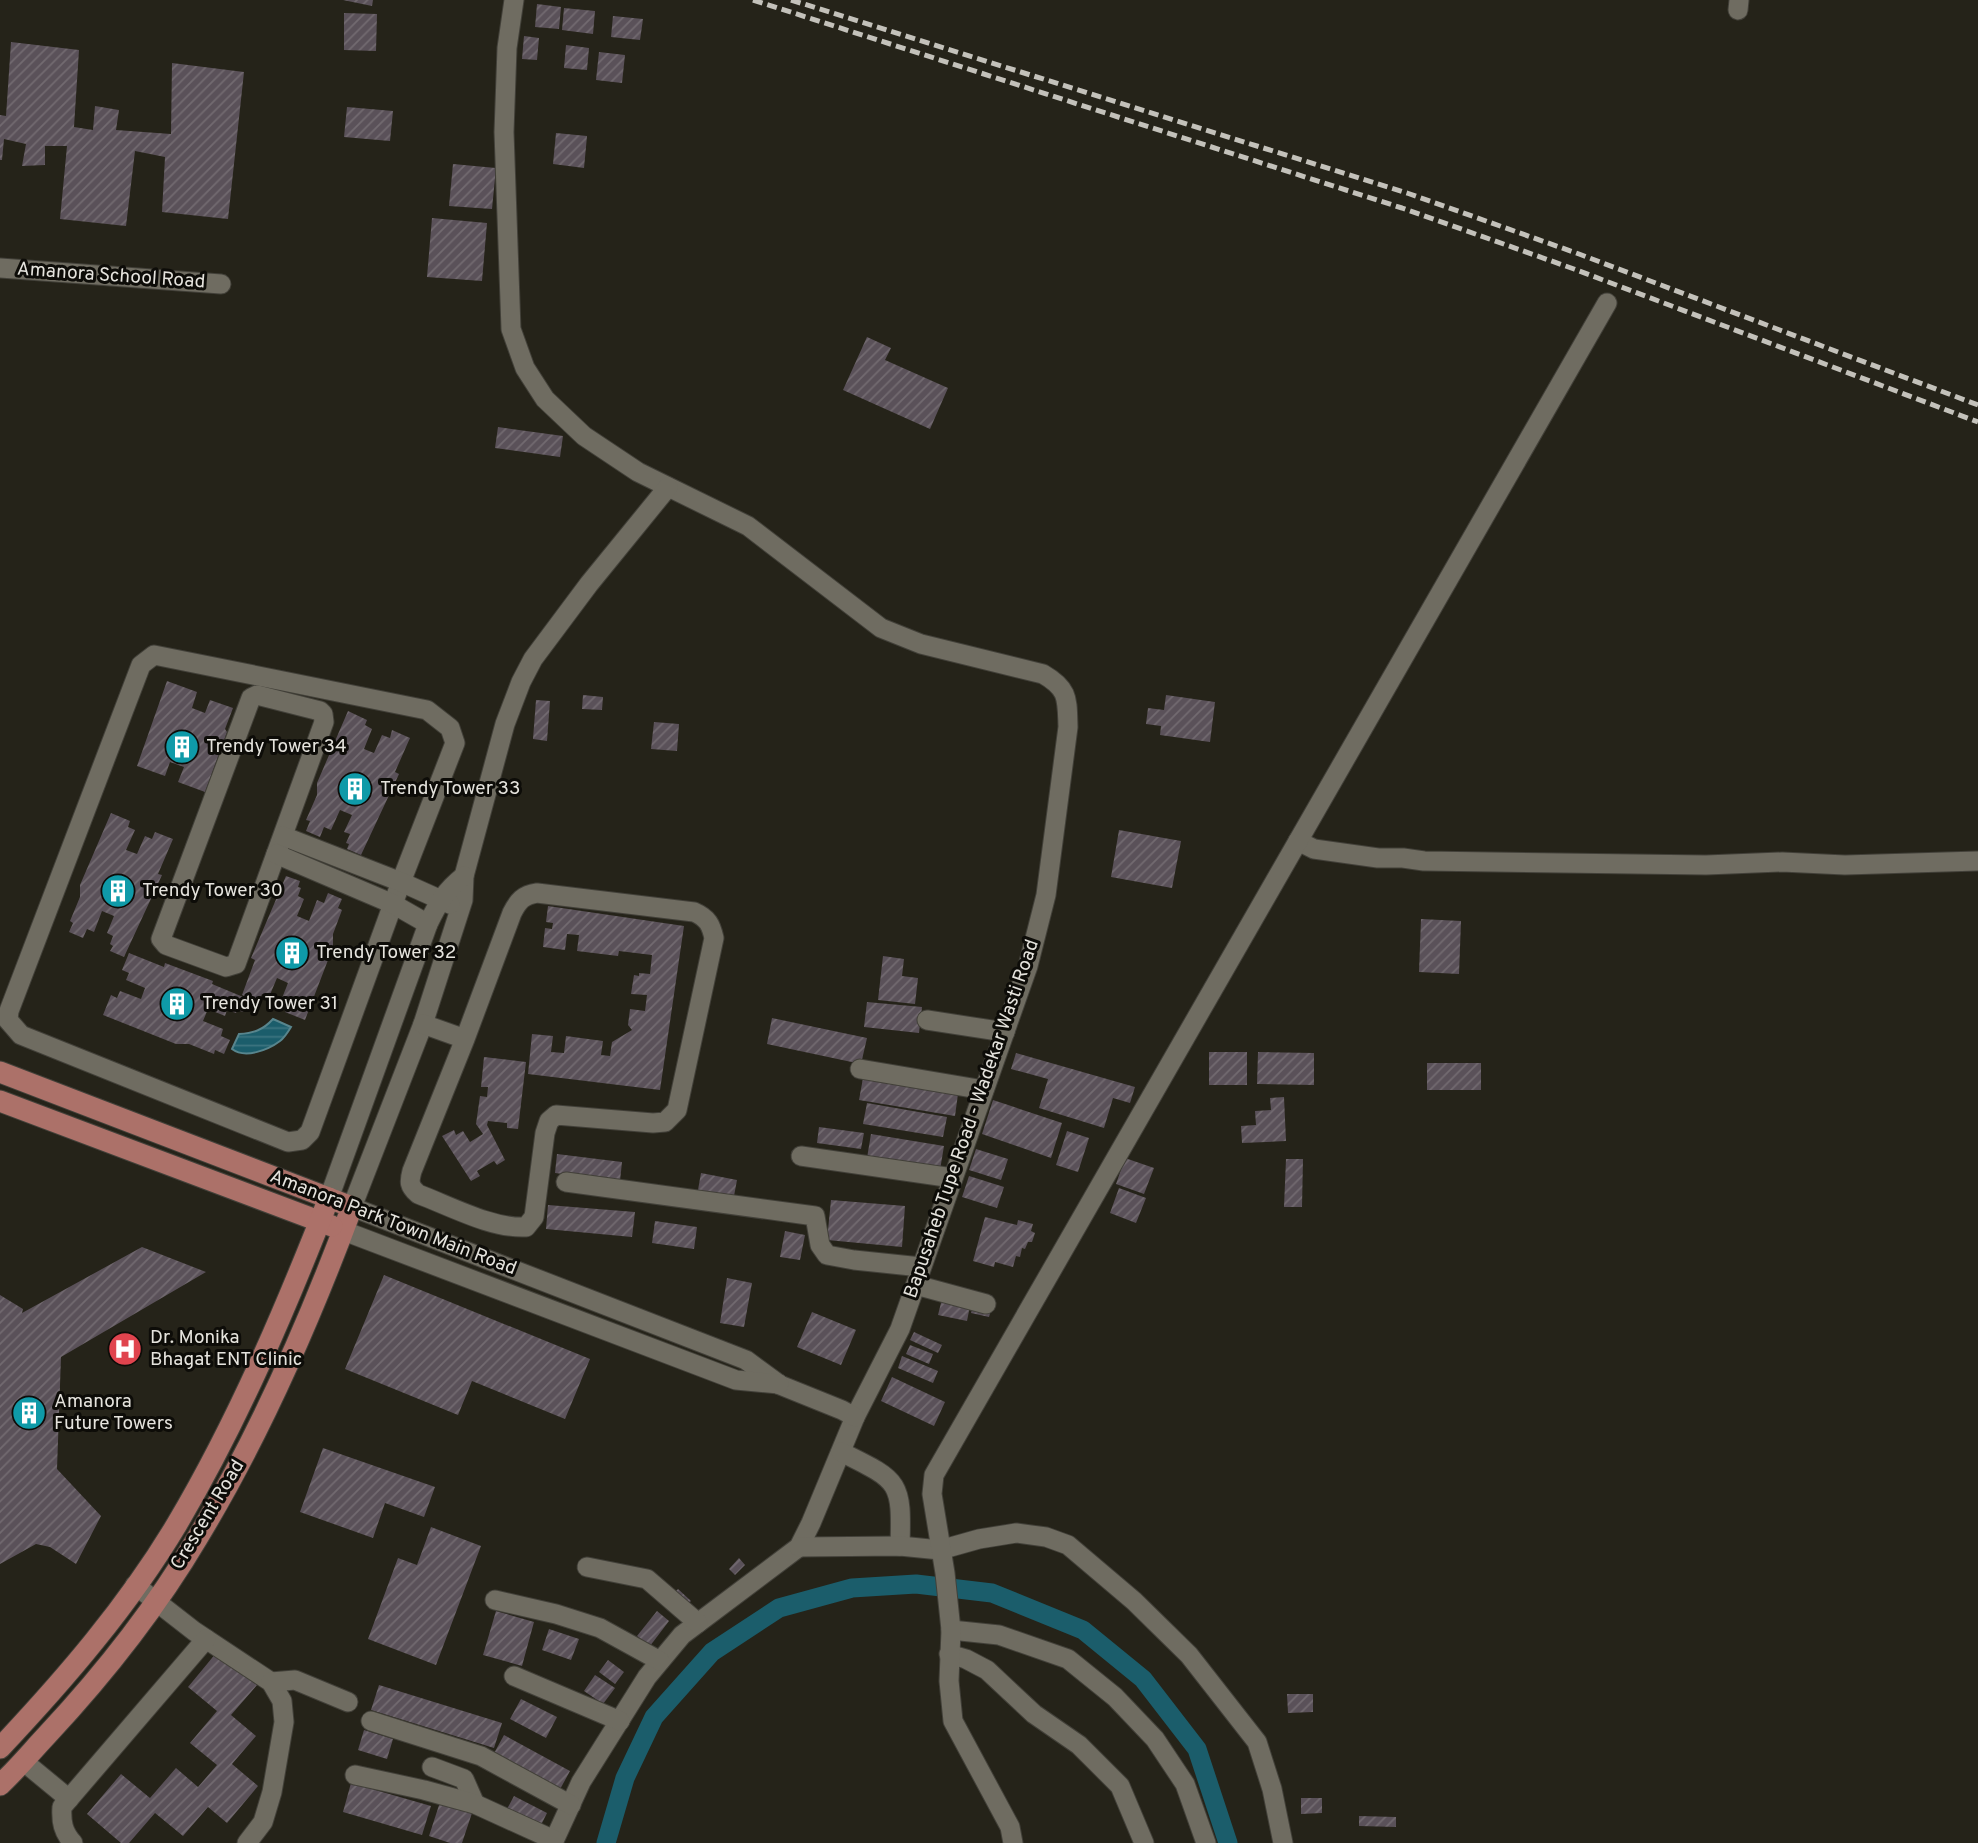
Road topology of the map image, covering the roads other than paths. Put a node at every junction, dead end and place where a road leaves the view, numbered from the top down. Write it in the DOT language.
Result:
graph roads {
  1 [pos="514,0"];
  2 [pos="0,268"];
  3 [pos="221,284"];
  4 [pos="1607,303"];
  5 [pos="668,487"];
  6 [pos="1298,841"];
  7 [pos="279,845"];
  8 [pos="1978,861"];
  9 [pos="464,876"];
  10 [pos="401,882"];
  11 [pos="440,899"];
  12 [pos="393,904"];
  13 [pos="460,908"];
  14 [pos="428,924"];
  15 [pos="927,1020"];
  16 [pos="423,1024"];
  17 [pos="1004,1032"];
  18 [pos="465,1039"];
  19 [pos="860,1069"];
  20 [pos="0,1072"];
  21 [pos="984,1090"];
  22 [pos="0,1101"];
  23 [pos="801,1156"];
  24 [pos="953,1178"];
  25 [pos="566,1182"];
  26 [pos="329,1198"];
  27 [pos="352,1207"];
  28 [pos="320,1222"];
  29 [pos="344,1231"];
  30 [pos="919,1276"];
  31 [pos="986,1304"];
  32 [pos="613,1308"];
  33 [pos="605,1330"];
  34 [pos="780,1385"];
  35 [pos="855,1418"];
  36 [pos="841,1452"];
  37 [pos="900,1546"];
  38 [pos="799,1547"];
  39 [pos="940,1550"];
  40 [pos="587,1567"];
  41 [pos="135,1585"];
  42 [pos="156,1600"];
  43 [pos="495,1600"];
  44 [pos="698,1623"];
  45 [pos="951,1630"];
  46 [pos="206,1639"];
  47 [pos="949,1654"];
  48 [pos="660,1661"];
  49 [pos="514,1676"];
  50 [pos="271,1682"];
  51 [pos="348,1702"];
  52 [pos="371,1721"];
  53 [pos="620,1721"];
  54 [pos="0,1748"];
  55 [pos="23,1761"];
  56 [pos="432,1767"];
  57 [pos="355,1775"];
  58 [pos="0,1785"];
  59 [pos="69,1799"];
  60 [pos="475,1804"];
  61 [pos="570,1805"];
  62 [pos="554,1842"];
  63 [pos="73,1843"];
  64 [pos="247,1843"];
  65 [pos="1013,1843"];
  66 [pos="1144,1843"];
  67 [pos="1206,1843"];
  68 [pos="1283,1843"];
  1 -- 5 [label="street, Bapusaheb Tupe Road - Wadekar Wasti Road"];
  2 -- 3 [label="street, Amanora School Road"];
  4 -- 6 [label="street"];
  5 -- 9 [label="street"];
  5 -- 17 [label="street, Bapusaheb Tupe Road - Wadekar Wasti Road"];
  6 -- 8 [label="street"];
  6 -- 39 [label="street"];
  7 -- 7 [label="street"];
  7 -- 10 [label="street"];
  7 -- 12 [label="street"];
  9 -- 11 [label="street"];
  9 -- 13 [label="street"];
  10 -- 11 [label="street"];
  10 -- 12 [label="street"];
  10 -- 12 [label="street"];
  11 -- 13 [label="street"];
  11 -- 14 [label="street"];
  12 -- 14 [label="street"];
  13 -- 16 [label="street"];
  14 -- 26 [label="street"];
  15 -- 17 [label="street"];
  16 -- 18 [label="street"];
  16 -- 27 [label="street"];
  17 -- 21 [label="street, Bapusaheb Tupe Road - Wadekar Wasti Road"];
  18 -- 18 [label="street"];
  19 -- 21 [label="street"];
  20 -- 26 [label="main road, Amanora Park Town Main Road"];
  21 -- 24 [label="street, Bapusaheb Tupe Road - Wadekar Wasti Road"];
  22 -- 28 [label="main road, Amanora Park Town Main Road"];
  23 -- 24 [label="street"];
  24 -- 30 [label="street, Bapusaheb Tupe Road - Wadekar Wasti Road"];
  25 -- 30 [label="street"];
  26 -- 27 [label="main road, Amanora Park Town Main Road"];
  26 -- 28 [label="main road, Crescent Road"];
  27 -- 29 [label="main road, Crescent Road"];
  27 -- 32 [label="street, Amanora Park Town Main Road"];
  28 -- 29 [label="main road, Amanora Park Town Main Road"];
  28 -- 41 [label="main road, Crescent Road"];
  29 -- 33 [label="street, Amanora Park Town Main Road"];
  29 -- 42 [label="main road, Crescent Road"];
  30 -- 31 [label="street"];
  30 -- 35 [label="street, Bapusaheb Tupe Road - Wadekar Wasti Road"];
  32 -- 33 [label="street"];
  32 -- 34 [label="street, Amanora Park Town Main Road"];
  33 -- 34 [label="street, Amanora Park Town Main Road"];
  34 -- 35 [label="street, Amanora Park Town Main Road"];
  35 -- 36 [label="street, Bapusaheb Tupe Road - Wadekar Wasti Road"];
  36 -- 37 [label="street"];
  36 -- 38 [label="street, Bapusaheb Tupe Road - Wadekar Wasti Road"];
  37 -- 38 [label="street"];
  37 -- 39 [label="street"];
  38 -- 44 [label="street"];
  39 -- 45 [label="street"];
  39 -- 68 [label="street"];
  40 -- 44 [label="street"];
  41 -- 42 [label="street"];
  41 -- 54 [label="main road, Crescent Road"];
  42 -- 46 [label="street"];
  42 -- 55 [label="main road, Crescent Road"];
  43 -- 48 [label="street"];
  44 -- 48 [label="street"];
  45 -- 47 [label="street"];
  45 -- 67 [label="street"];
  46 -- 50 [label="street"];
  46 -- 59 [label="street"];
  47 -- 65 [label="street"];
  47 -- 66 [label="street"];
  48 -- 53 [label="street"];
  49 -- 53 [label="street"];
  50 -- 51 [label="street"];
  50 -- 64 [label="street"];
  52 -- 61 [label="street"];
  53 -- 61 [label="street"];
  55 -- 58 [label="main road, Crescent Road"];
  55 -- 59 [label="street"];
  56 -- 60 [label="street"];
  57 -- 60 [label="street"];
  59 -- 63 [label="street"];
  60 -- 62 [label="street"];
  61 -- 62 [label="street"];
}
